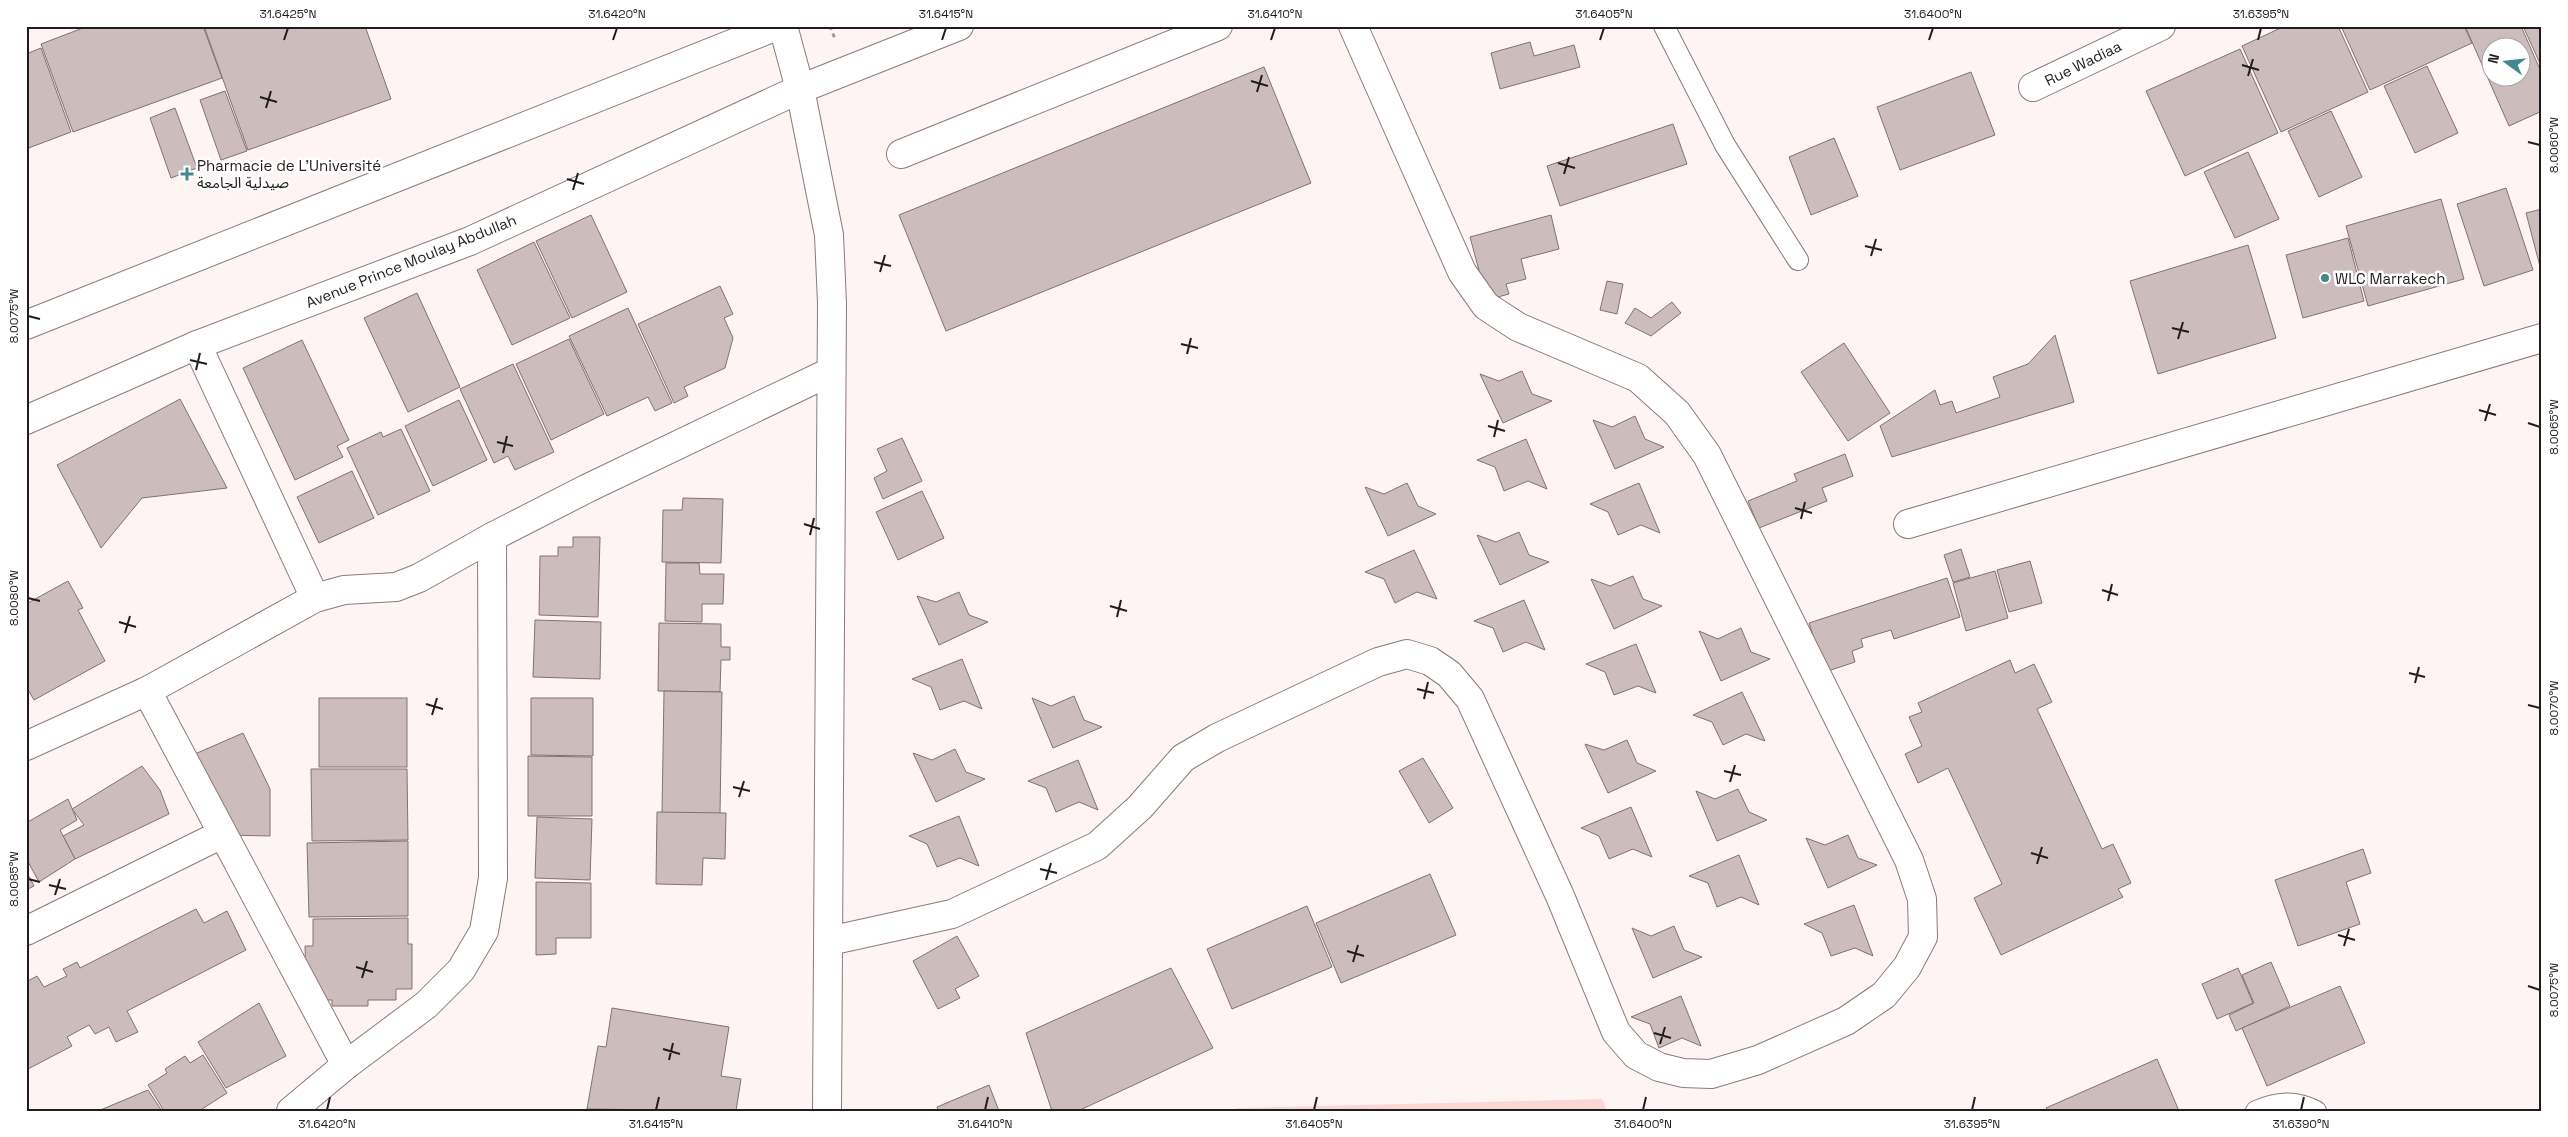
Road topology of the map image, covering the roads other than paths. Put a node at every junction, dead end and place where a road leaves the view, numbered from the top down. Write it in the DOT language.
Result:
graph roads {
  1 [pos="777,26"];
  2 [pos="783,26"];
  3 [pos="959,26"];
  4 [pos="1218,26"];
  5 [pos="1353,26"];
  6 [pos="1664,26"];
  7 [pos="2161,26"];
  8 [pos="2033,88"];
  9 [pos="800,89"];
  10 [pos="901,154"];
  11 [pos="1798,260"];
  12 [pos="26,325"];
  13 [pos="2542,338"];
  14 [pos="197,345"];
  15 [pos="830,372"];
  16 [pos="26,420"];
  17 [pos="1908,524"];
  18 [pos="492,537"];
  19 [pos="315,598"];
  20 [pos="147,691"];
  21 [pos="26,746"];
  22 [pos="222,834"];
  23 [pos="26,931"];
  24 [pos="829,941"];
  25 [pos="346,1065"];
  26 [pos="291,1111"];
  27 [pos="827,1111"];
  28 [pos="2256,1111"];
  29 [pos="2316,1111"];
  1 -- 12 [label="street"];
  2 -- 9 [label="street"];
  3 -- 9 [label="street, Avenue Prince Moulay Abdullah"];
  4 -- 10 [label="street"];
  5 -- 24 [label="street"];
  6 -- 11 [label="lane"];
  7 -- 8 [label="street, Rue Wadiaa"];
  9 -- 14 [label="street, Avenue Prince Moulay Abdullah"];
  9 -- 15 [label="street"];
  13 -- 17 [label="street"];
  14 -- 16 [label="street, Avenue Prince Moulay Abdullah"];
  14 -- 19 [label="street"];
  15 -- 18 [label="street"];
  15 -- 24 [label="street"];
  18 -- 19 [label="street"];
  18 -- 25 [label="street"];
  19 -- 20 [label="street"];
  20 -- 21 [label="street"];
  20 -- 22 [label="street"];
  22 -- 23 [label="street"];
  22 -- 25 [label="street"];
  24 -- 27 [label="street"];
  25 -- 26 [label="street"];
  28 -- 29 [label="lane"];
}
